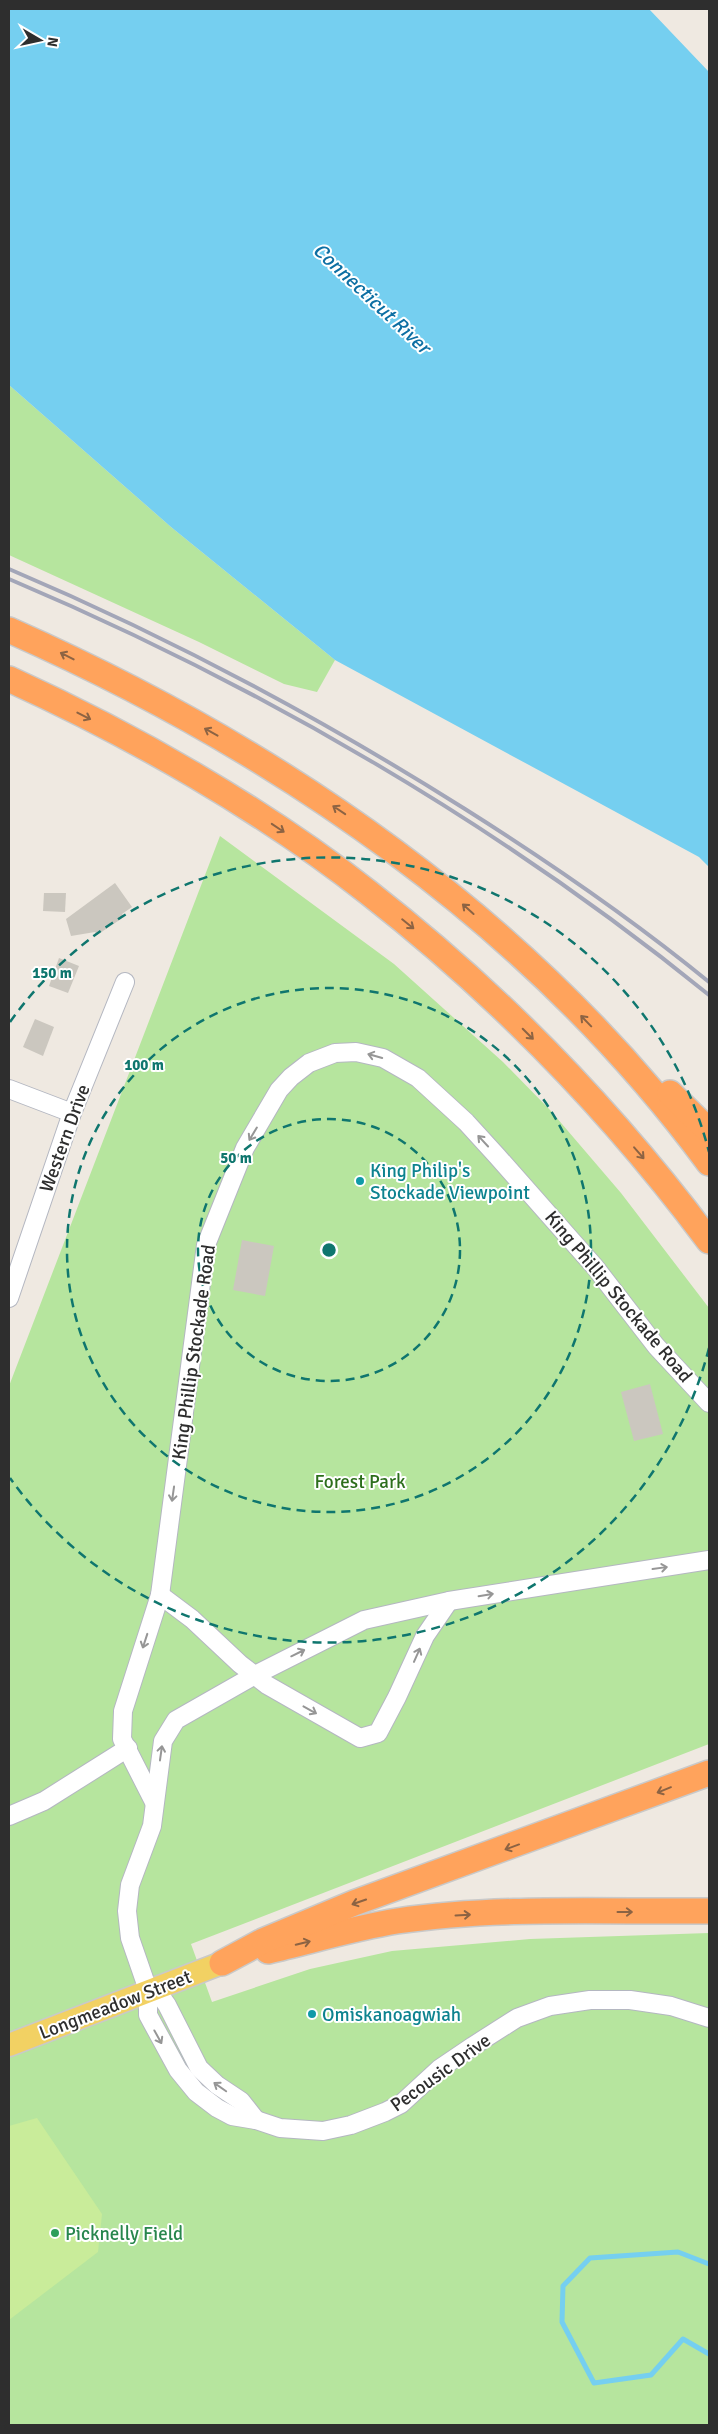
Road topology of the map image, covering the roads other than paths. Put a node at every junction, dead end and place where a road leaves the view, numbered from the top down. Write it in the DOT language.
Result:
graph roads {
  1 [pos="9,630"];
  2 [pos="9,679"];
  3 [pos="125,982"];
  4 [pos="613,1048"];
  5 [pos="9,1088"];
  6 [pos="72,1113"];
  7 [pos="709,1131"];
  8 [pos="709,1163"];
  9 [pos="709,1240"];
  10 [pos="9,1298"];
  11 [pos="709,1403"];
  12 [pos="709,1560"];
  13 [pos="160,1595"];
  14 [pos="449,1601"];
  15 [pos="254,1675"];
  16 [pos="128,1748"];
  17 [pos="709,1773"];
  18 [pos="154,1802"];
  19 [pos="9,1816"];
  20 [pos="709,1911"];
  21 [pos="222,1963"];
  22 [pos="148,1990"];
  23 [pos="709,2018"];
  24 [pos="9,2045"];
  4 -- 1 [label="highway, one-way"];
  2 -- 9 [label="highway, one-way"];
  3 -- 6 [label="street, Western Drive"];
  4 -- 7 [label="highway"];
  4 -- 8 [label="highway"];
  5 -- 6 [label="street"];
  6 -- 10 [label="street, Western Drive"];
  11 -- 13 [label="street, King Phillip Stockade Road, one-way"];
  14 -- 12 [label="street, one-way"];
  13 -- 15 [label="street"];
  13 -- 16 [label="street, King Phillip Stockade Road, one-way"];
  15 -- 14 [label="street, one-way"];
  15 -- 14 [label="street, one-way"];
  18 -- 15 [label="street, one-way"];
  16 -- 18 [label="street, King Phillip Stockade Road"];
  16 -- 19 [label="street"];
  17 -- 21 [label="highway, one-way"];
  18 -- 22 [label="street"];
  21 -- 20 [label="highway, one-way"];
  21 -- 22 [label="main road, Longmeadow Street"];
  22 -- 23 [label="street, Pecousic Drive"];
  22 -- 24 [label="main road, Longmeadow Street"];
}
